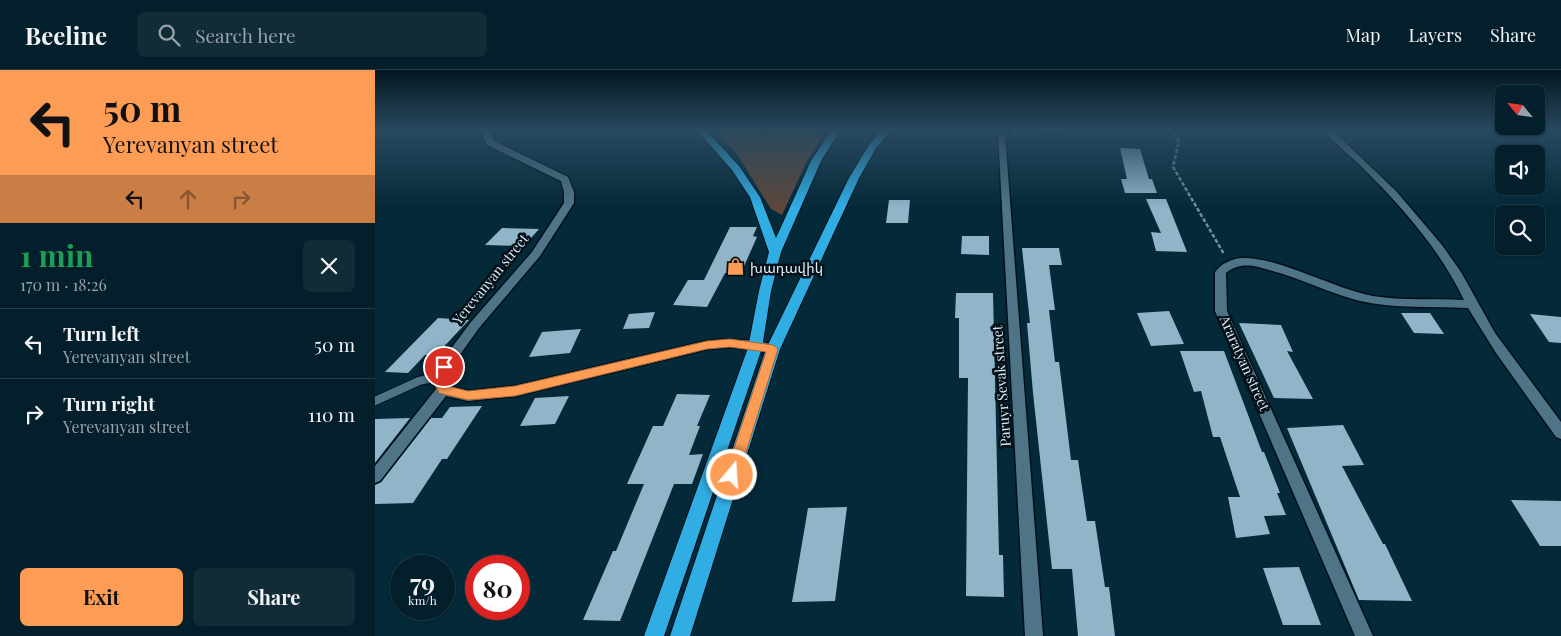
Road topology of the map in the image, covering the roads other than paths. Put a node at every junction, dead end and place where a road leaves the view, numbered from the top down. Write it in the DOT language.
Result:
graph roads {
  1 [pos="516,155"];
  2 [pos="724,155"];
  3 [pos="819,155"];
  4 [pos="867,155"];
  5 [pos="1002,155"];
  6 [pos="1354,155"];
  7 [pos="775,252"];
  8 [pos="1472,304"];
  9 [pos="755,348"];
  10 [pos="773,349"];
  11 [pos="440,383"];
  12 [pos="375,401"];
  13 [pos="1561,433"];
  14 [pos="375,476"];
  15 [pos="654,636"];
  16 [pos="680,636"];
  17 [pos="1034,636"];
  18 [pos="1365,636"];
  1 -- 11 [label="street, Yerevanyan street"];
  2 -- 7 [label="highway"];
  3 -- 7 [label="highway"];
  4 -- 10 [label="highway"];
  5 -- 17 [label="street, Paruyr Sevak street"];
  6 -- 8 [label="street"];
  7 -- 9 [label="highway"];
  8 -- 13 [label="street"];
  8 -- 18 [label="street, Araratyan street"];
  9 -- 10 [label="street"];
  9 -- 11 [label="street"];
  9 -- 15 [label="highway"];
  10 -- 16 [label="highway"];
  11 -- 12 [label="lane"];
  11 -- 14 [label="street"];
}
